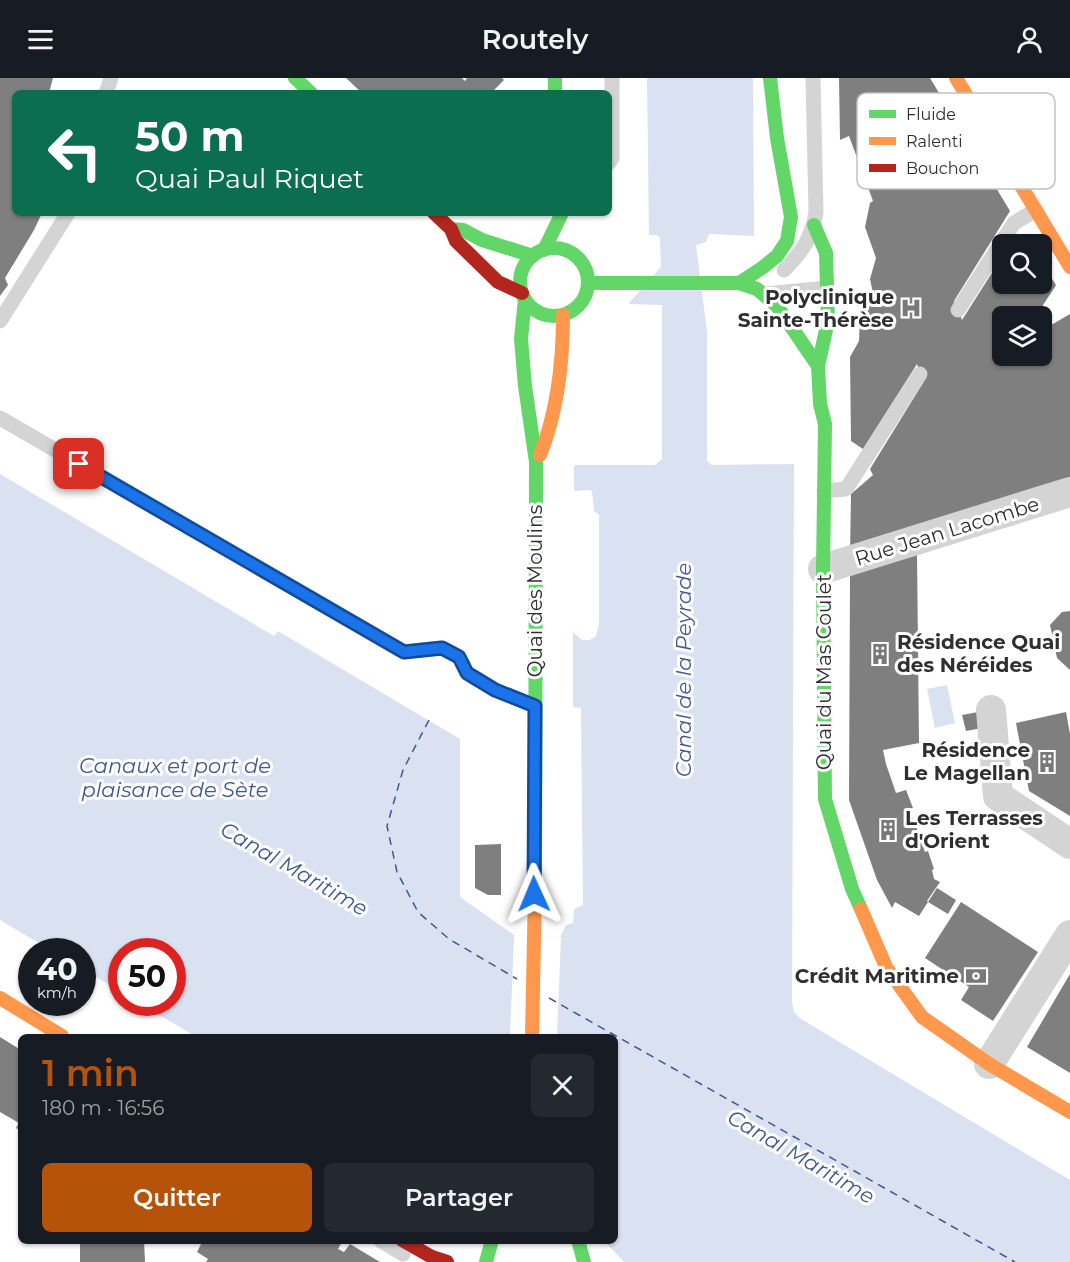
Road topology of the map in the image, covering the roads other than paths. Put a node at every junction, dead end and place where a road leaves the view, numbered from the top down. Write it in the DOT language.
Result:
graph roads {
  1 [pos="295,78"];
  2 [pos="771,78"];
  3 [pos="813,78"];
  4 [pos="956,78"];
  5 [pos="308,90"];
  6 [pos="612,90"];
  7 [pos="965,93"];
  8 [pos="612,158"];
  9 [pos="1023,189"];
  10 [pos="1036,210"];
  11 [pos="66,216"];
  12 [pos="437,216"];
  13 [pos="560,216"];
  14 [pos="814,225"];
  15 [pos="451,230"];
  16 [pos="1065,249"];
  17 [pos="539,253"];
  18 [pos="1070,267"];
  19 [pos="588,283"];
  20 [pos="740,283"];
  21 [pos="827,288"];
  22 [pos="760,292"];
  23 [pos="524,296"];
  24 [pos="958,310"];
  25 [pos="563,315"];
  26 [pos="0,321"];
  27 [pos="818,366"];
  28 [pos="920,374"];
  29 [pos="0,418"];
  30 [pos="536,462"];
  31 [pos="824,491"];
  32 [pos="1070,492"];
  33 [pos="824,569"];
  34 [pos="535,706"];
  35 [pos="992,710"];
  36 [pos="1070,844"];
  37 [pos="1070,935"];
  38 [pos="0,998"];
  39 [pos="59,1034"];
  40 [pos="532,1034"];
  41 [pos="989,1064"];
  42 [pos="1070,1112"];
  43 [pos="387,1244"];
  44 [pos="409,1244"];
  45 [pos="491,1244"];
  46 [pos="580,1244"];
  47 [pos="417,1262"];
  48 [pos="447,1262"];
  49 [pos="486,1262"];
  50 [pos="584,1262"];
  1 -- 5 [label="main road"];
  2 -- 20 [label="main road"];
  3 -- 14 [label="lane, Quai du Mas Coulet"];
  4 -- 7 [label="main road"];
  6 -- 8 [label="lane"];
  9 -- 10 [label="main road"];
  10 -- 16 [label="main road"];
  10 -- 24 [label="lane"];
  11 -- 26 [label="lane"];
  12 -- 15 [label="main road"];
  13 -- 17 [label="main road"];
  14 -- 21 [label="main road, Quai du Mas Coulet"];
  14 -- 22 [label="lane, Quai du Mas Coulet"];
  15 -- 17 [label="main road"];
  15 -- 23 [label="main road"];
  16 -- 18 [label="main road"];
  17 -- 19 [label="main road"];
  17 -- 23 [label="main road"];
  19 -- 20 [label="main road"];
  19 -- 25 [label="main road"];
  20 -- 22 [label="main road"];
  21 -- 22 [label="lane"];
  21 -- 27 [label="main road, Quai du Mas Coulet"];
  22 -- 27 [label="main road"];
  23 -- 25 [label="main road"];
  23 -- 30 [label="main road, Quai des Moulins"];
  25 -- 30 [label="main road"];
  27 -- 31 [label="main road, Quai du Mas Coulet"];
  28 -- 31 [label="lane"];
  29 -- 34 [label="lane"];
  30 -- 34 [label="main road, Quai des Moulins"];
  31 -- 33 [label="main road, Quai du Mas Coulet"];
  32 -- 33 [label="street, Rue Jean Lacombe"];
  33 -- 41 [label="main road, Quai du Mas Coulet"];
  34 -- 40 [label="main road, Quai des Moulins"];
  35 -- 36 [label="street"];
  37 -- 41 [label="street"];
  38 -- 39 [label="main road"];
  41 -- 42 [label="main road, Quai du Mas Coulet"];
  43 -- 47 [label="lane"];
  44 -- 48 [label="main road"];
  45 -- 49 [label="main road"];
  46 -- 50 [label="main road"];
}
